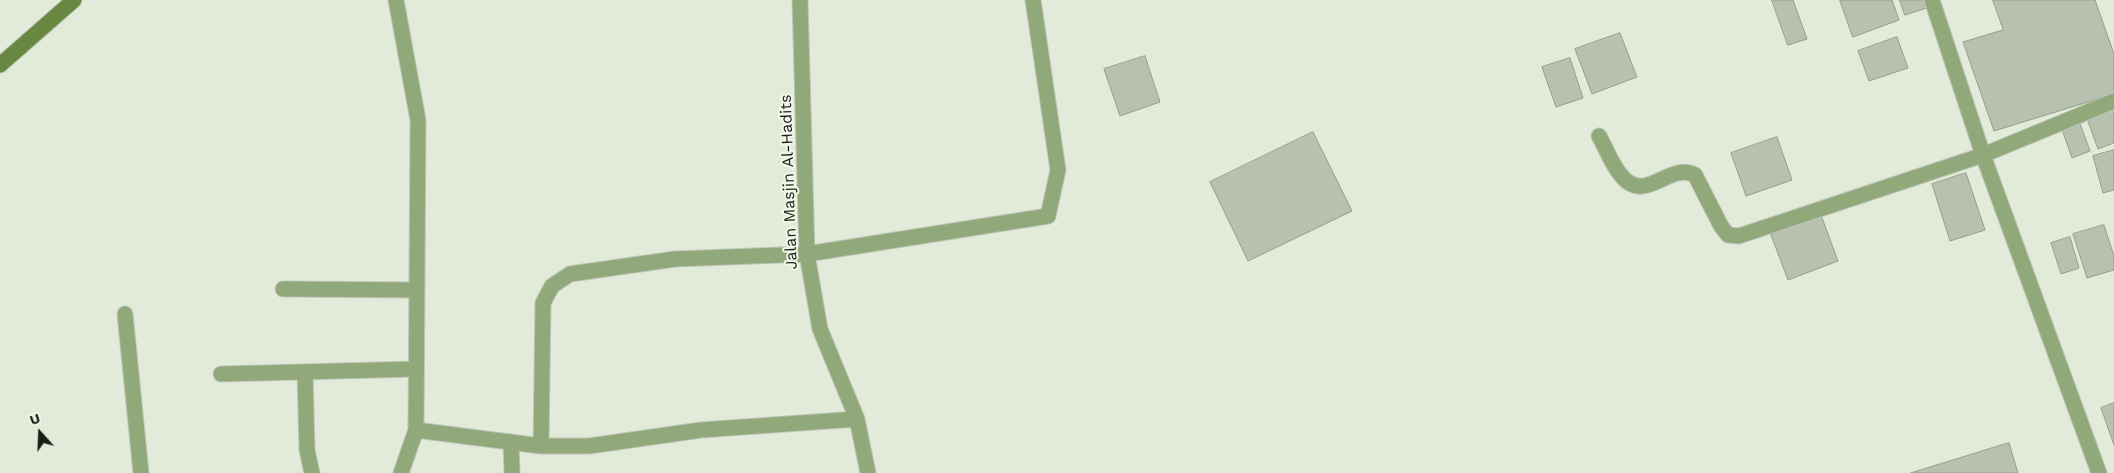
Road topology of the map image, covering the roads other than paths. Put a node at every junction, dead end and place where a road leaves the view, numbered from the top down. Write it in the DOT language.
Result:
graph roads {
  1 [pos="74,0"];
  2 [pos="396,0"];
  3 [pos="800,0"];
  4 [pos="1033,0"];
  5 [pos="1932,0"];
  6 [pos="0,65"];
  7 [pos="2114,101"];
  8 [pos="1599,136"];
  9 [pos="1983,155"];
  10 [pos="807,254"];
  11 [pos="283,289"];
  12 [pos="417,290"];
  13 [pos="125,314"];
  14 [pos="416,369"];
  15 [pos="305,372"];
  16 [pos="221,374"];
  17 [pos="857,419"];
  18 [pos="416,430"];
  19 [pos="511,442"];
  20 [pos="541,446"];
  21 [pos="141,473"];
  22 [pos="312,473"];
  23 [pos="402,473"];
  24 [pos="512,473"];
  25 [pos="868,473"];
  26 [pos="2099,473"];
  1 -- 6 [label="main road"];
  2 -- 12 [label="street"];
  3 -- 10 [label="street, Jalan Masjin Al-Hadits"];
  4 -- 10 [label="street"];
  5 -- 9 [label="street"];
  7 -- 9 [label="street"];
  8 -- 9 [label="street"];
  9 -- 26 [label="street"];
  10 -- 17 [label="street, Jalan Masjin Al-Hadits"];
  10 -- 20 [label="street"];
  11 -- 12 [label="street"];
  12 -- 14 [label="street"];
  13 -- 21 [label="street"];
  14 -- 15 [label="street"];
  14 -- 18 [label="street"];
  15 -- 16 [label="street"];
  15 -- 22 [label="street"];
  17 -- 20 [label="street"];
  17 -- 25 [label="street, Jalan Masjin Al-Hadits"];
  18 -- 19 [label="street"];
  18 -- 23 [label="street"];
  19 -- 20 [label="street"];
  19 -- 24 [label="street"];
}
